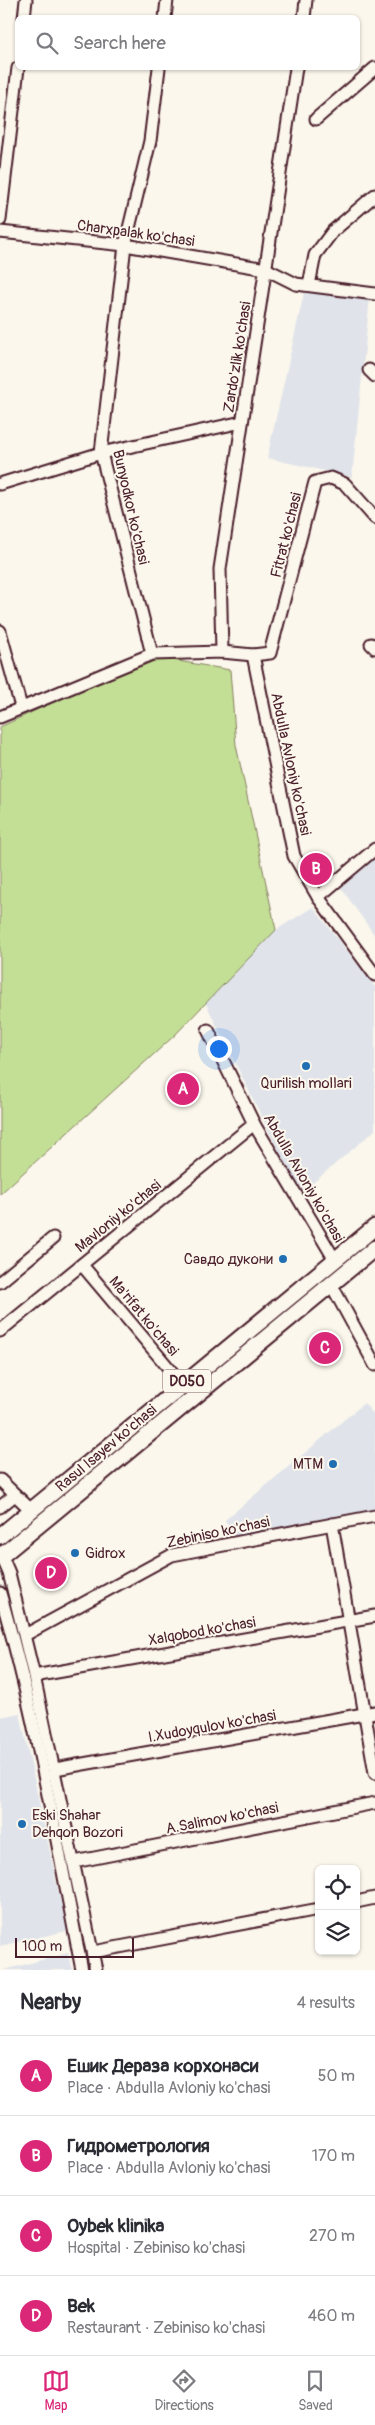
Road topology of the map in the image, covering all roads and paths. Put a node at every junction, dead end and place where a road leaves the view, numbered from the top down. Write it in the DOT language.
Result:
graph roads {
  1 [pos="26,0"];
  2 [pos="167,0"];
  3 [pos="306,0"];
  4 [pos="24,15"];
  5 [pos="165,15"];
  6 [pos="304,15"];
  7 [pos="375,68"];
  8 [pos="18,70"];
  9 [pos="159,70"];
  10 [pos="296,70"];
  11 [pos="316,120"];
  12 [pos="375,194"];
  13 [pos="0,220"];
  14 [pos="0,232"];
  15 [pos="125,245"];
  16 [pos="266,269"];
  17 [pos="309,285"];
  18 [pos="375,294"];
  19 [pos="242,422"];
  20 [pos="101,452"];
  21 [pos="0,484"];
  22 [pos="375,518"];
  23 [pos="0,631"];
  24 [pos="222,652"];
  25 [pos="152,654"];
  26 [pos="253,655"];
  27 [pos="21,707"];
  28 [pos="0,717"];
  29 [pos="375,849"];
  30 [pos="318,897"];
  31 [pos="375,975"];
  32 [pos="208,1030"];
  33 [pos="254,1124"];
  34 [pos="375,1226"];
  35 [pos="53,1238"];
  36 [pos="375,1248"];
  37 [pos="335,1260"];
  38 [pos="82,1265"];
  39 [pos="0,1282"];
  40 [pos="331,1284"];
  41 [pos="0,1331"];
  42 [pos="375,1366"];
  43 [pos="183,1385"];
  44 [pos="0,1480"];
  45 [pos="15,1494"];
  46 [pos="0,1507"];
  47 [pos="31,1510"];
  48 [pos="375,1516"];
  49 [pos="332,1524"];
  50 [pos="0,1536"];
  51 [pos="1,1555"];
  52 [pos="0,1593"];
  53 [pos="375,1616"];
  54 [pos="348,1621"];
  55 [pos="25,1636"];
  56 [pos="13,1640"];
  57 [pos="34,1676"];
  58 [pos="370,1713"];
  59 [pos="55,1769"];
  60 [pos="375,1773"];
  61 [pos="375,1803"];
  62 [pos="74,1862"];
  63 [pos="375,1898"];
  64 [pos="360,1901"];
  65 [pos="315,1910"];
  66 [pos="90,1937"];
  67 [pos="76,1939"];
  68 [pos="92,1952"];
  69 [pos="82,1970"];
  70 [pos="96,1970"];
  1 -- 4 [label="street"];
  2 -- 5 [label="street"];
  3 -- 6 [label="street"];
  7 -- 11 [label="street"];
  8 -- 13 [label="street"];
  9 -- 15 [label="street, Bunyodkor ko'chasi"];
  10 -- 16 [label="street, Zardo'zlik ko'chasi"];
  12 -- 17 [label="street"];
  14 -- 15 [label="street, Charxpalak ko'chasi"];
  15 -- 16 [label="street, Charxpalak ko'chasi"];
  15 -- 20 [label="street, Bunyodkor ko'chasi"];
  16 -- 17 [label="street, Charxpalak ko'chasi"];
  16 -- 19 [label="street, Zardo'zlik ko'chasi"];
  17 -- 18 [label="street, Charxpalak ko'chasi"];
  19 -- 20 [label="street"];
  19 -- 24 [label="street, Zardo'zlik ko'chasi"];
  20 -- 21 [label="street"];
  20 -- 25 [label="street, Bunyodkor ko'chasi"];
  22 -- 26 [label="street, Fitrat ko'chasi"];
  23 -- 27 [label="street"];
  24 -- 25 [label="street"];
  24 -- 26 [label="street"];
  25 -- 27 [label="street"];
  26 -- 30 [label="street, Abdulla Avloniy ko'chasi"];
  27 -- 28 [label="street"];
  29 -- 30 [label="street"];
  30 -- 31 [label="street, Abdulla Avloniy ko'chasi"];
  32 -- 33 [label="street, Abdulla Avloniy ko'chasi"];
  33 -- 37 [label="street, Abdulla Avloniy ko'chasi"];
  33 -- 38 [label="street, Mavloniy ko'chasi"];
  34 -- 37 [label="main road, Rasul Isayev ko'chasi / D050"];
  35 -- 39 [label="street"];
  36 -- 40 [label="main road, Rasul Isayev ko'chasi / D050"];
  37 -- 43 [label="main road, Rasul Isayev ko'chasi / D050"];
  38 -- 41 [label="street, Mavloniy ko'chasi"];
  38 -- 43 [label="street, Ma'rifat ko'chasi"];
  40 -- 42 [label="street"];
  40 -- 51 [label="main road, Rasul Isayev ko'chasi / D050"];
  43 -- 47 [label="main road, Rasul Isayev ko'chasi / D050"];
  44 -- 45 [label="street"];
  45 -- 46 [label="street"];
  45 -- 47 [label="street"];
  47 -- 50 [label="main road, Rasul Isayev ko'chasi / D050"];
  48 -- 49 [label="street, Zebiniso ko'chasi"];
  49 -- 54 [label="street"];
  49 -- 55 [label="street, Zebiniso ko'chasi"];
  51 -- 55 [label="street"];
  52 -- 56 [label="street"];
  53 -- 54 [label="street, Xalqobod ko'chasi"];
  54 -- 57 [label="street, Xalqobod ko'chasi"];
  54 -- 58 [label="street"];
  55 -- 56 [label="street, Zebiniso ko'chasi"];
  55 -- 57 [label="street"];
  56 -- 67 [label="street"];
  57 -- 59 [label="street"];
  58 -- 59 [label="street, I.Xudoyqulov ko'chasi"];
  58 -- 60 [label="street"];
  59 -- 62 [label="street"];
  61 -- 62 [label="street, A.Salimov ko'chasi"];
  62 -- 66 [label="street"];
  63 -- 64 [label="street"];
  65 -- 68 [label="street"];
  66 -- 67 [label="street"];
  66 -- 68 [label="street"];
  67 -- 69 [label="street"];
  68 -- 70 [label="street"];
}
